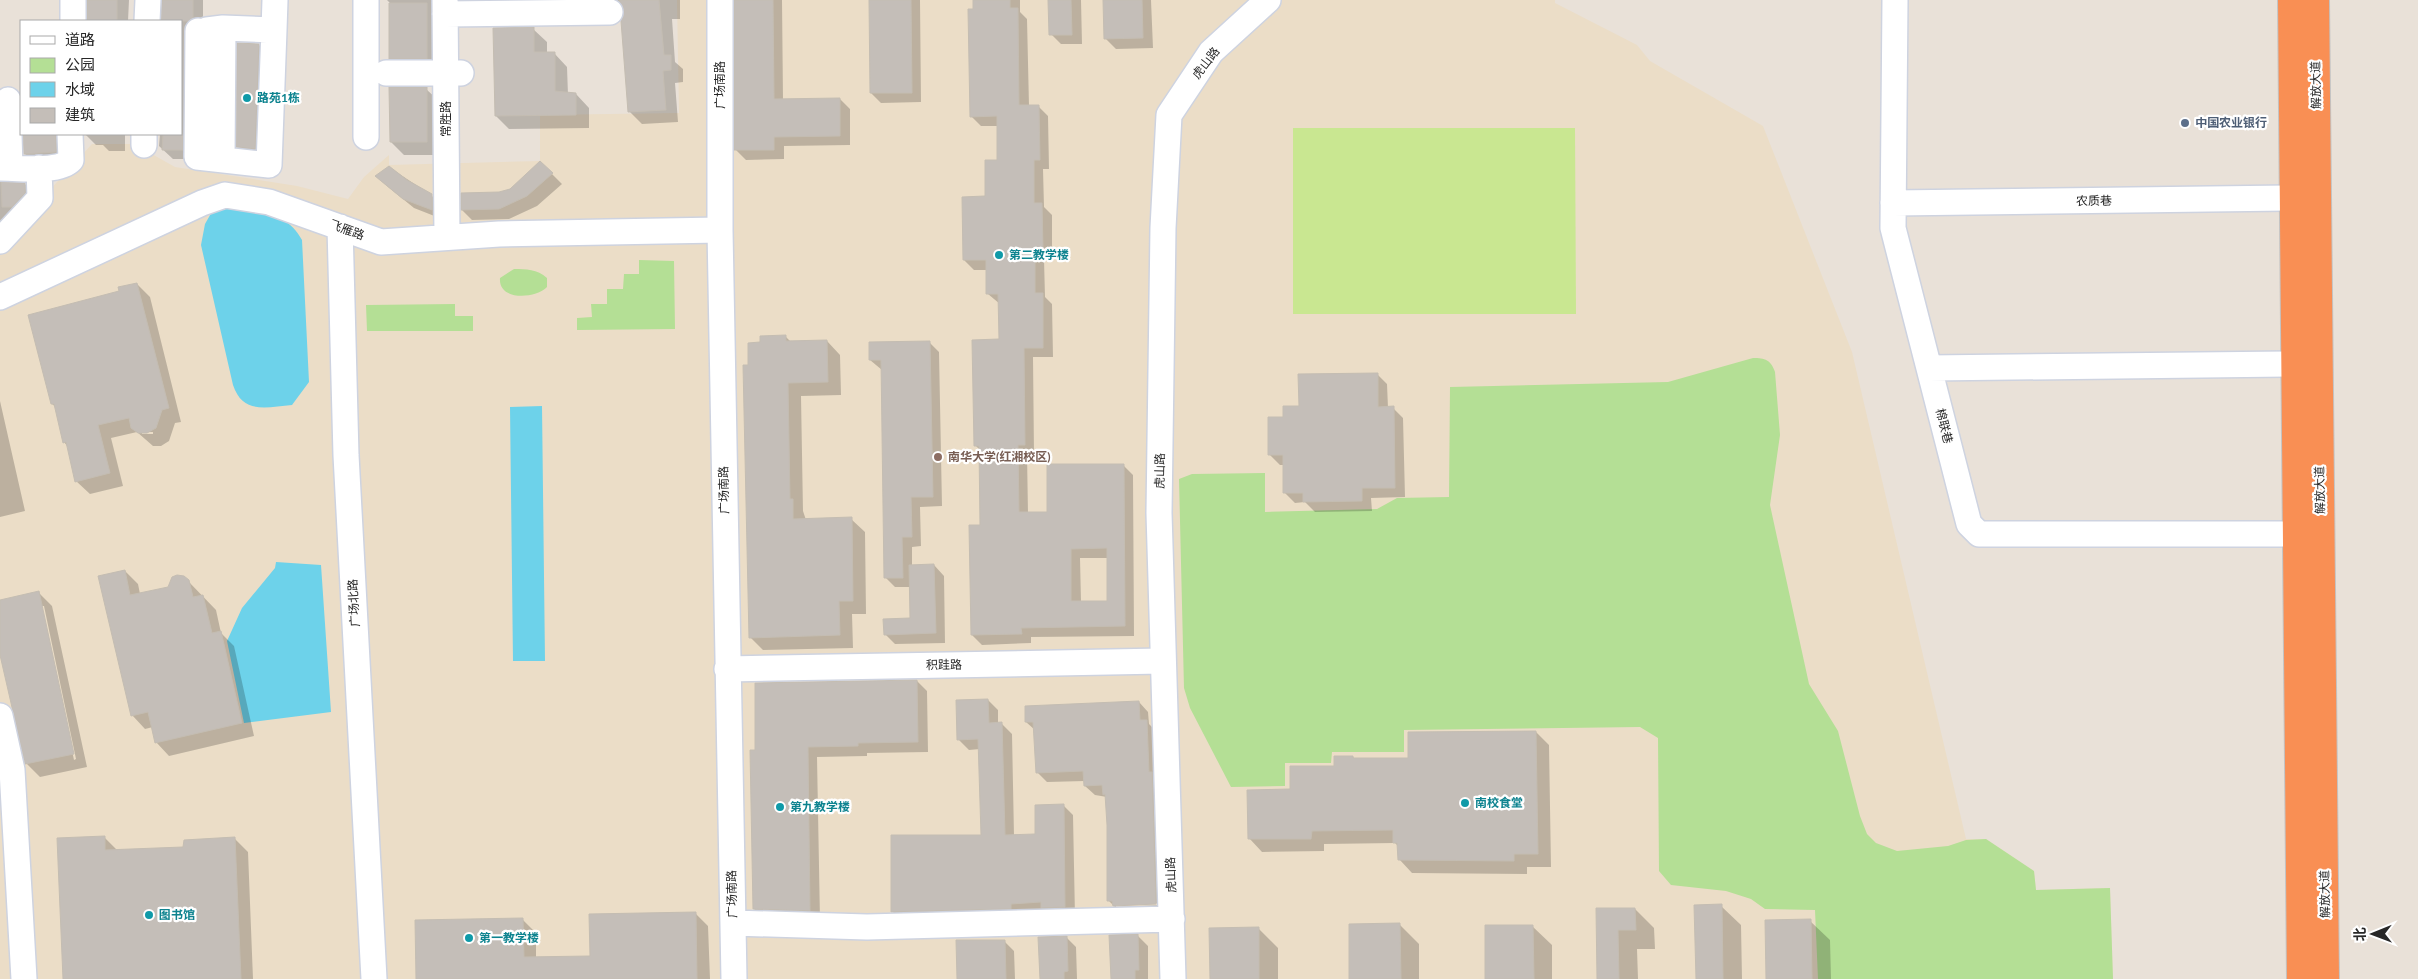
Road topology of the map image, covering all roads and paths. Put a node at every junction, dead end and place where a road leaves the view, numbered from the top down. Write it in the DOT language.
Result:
graph roads {
  1 [pos="73,0"];
  2 [pos="148,0"];
  3 [pos="275,0"];
  4 [pos="366,0"];
  5 [pos="720,0"];
  6 [pos="1268,0"];
  7 [pos="1896,0"];
  8 [pos="2292,0"];
  9 [pos="2315,0"];
  10 [pos="453,7"];
  11 [pos="610,12"];
  12 [pos="73,20"];
  13 [pos="147,20"];
  14 [pos="223,28"];
  15 [pos="274,30"];
  16 [pos="190,31"];
  17 [pos="386,73"];
  18 [pos="454,73"];
  19 [pos="8,100"];
  20 [pos="70,135"];
  21 [pos="366,137"];
  22 [pos="222,159"];
  23 [pos="5,168"];
  24 [pos="45,168"];
  25 [pos="2294,198"];
  26 [pos="1893,203"];
  27 [pos="340,227"];
  28 [pos="720,230"];
  29 [pos="455,237"];
  30 [pos="0,241"];
  31 [pos="0,297"];
  32 [pos="2295,364"];
  33 [pos="1929,368"];
  34 [pos="2297,534"];
  35 [pos="1162,661"];
  36 [pos="727,669"];
  37 [pos="0,716"];
  38 [pos="6,771"];
  39 [pos="1172,919"];
  40 [pos="733,923"];
  41 [pos="24,979"];
  42 [pos="374,979"];
  43 [pos="734,979"];
  44 [pos="1173,979"];
  45 [pos="2301,979"];
  46 [pos="2326,979"];
  1 -- 12 [label="street"];
  2 -- 13 [label="street"];
  3 -- 15 [label="street"];
  4 -- 21 [label="street"];
  5 -- 28 [label="street, 广场南路"];
  6 -- 35 [label="street, 虎山路"];
  7 -- 26 [label="street, 棉联巷"];
  8 -- 25 [label="highway, 解放大道"];
  9 -- 46 [label="highway, 解放大道"];
  10 -- 11 [label="street"];
  10 -- 18 [label="street, 常胜路"];
  14 -- 15 [label="street"];
  14 -- 16 [label="street"];
  14 -- 22 [label="street"];
  15 -- 22 [label="street"];
  16 -- 22 [label="street"];
  17 -- 18 [label="street"];
  18 -- 29 [label="street, 常胜路"];
  19 -- 23 [label="street"];
  20 -- 24 [label="street"];
  23 -- 24 [label="street"];
  24 -- 30 [label="street"];
  25 -- 26 [label="street, 农质巷"];
  25 -- 32 [label="highway, 解放大道"];
  26 -- 33 [label="street, 棉联巷"];
  27 -- 29 [label="street, 飞雁路"];
  27 -- 31 [label="street, 飞雁路"];
  27 -- 42 [label="street, 广场北路"];
  28 -- 29 [label="street, 飞雁路"];
  28 -- 36 [label="street, 广场南路"];
  32 -- 33 [label="street"];
  32 -- 34 [label="highway, 解放大道"];
  33 -- 34 [label="street, 棉联巷"];
  34 -- 45 [label="highway, 解放大道"];
  35 -- 36 [label="street, 积跬路"];
  35 -- 39 [label="street, 虎山路"];
  36 -- 40 [label="street, 广场南路"];
  37 -- 38 [label="street"];
  38 -- 41 [label="street"];
  39 -- 40 [label="street"];
  39 -- 44 [label="street, 虎山路"];
  40 -- 43 [label="street, 广场南路"];
}
